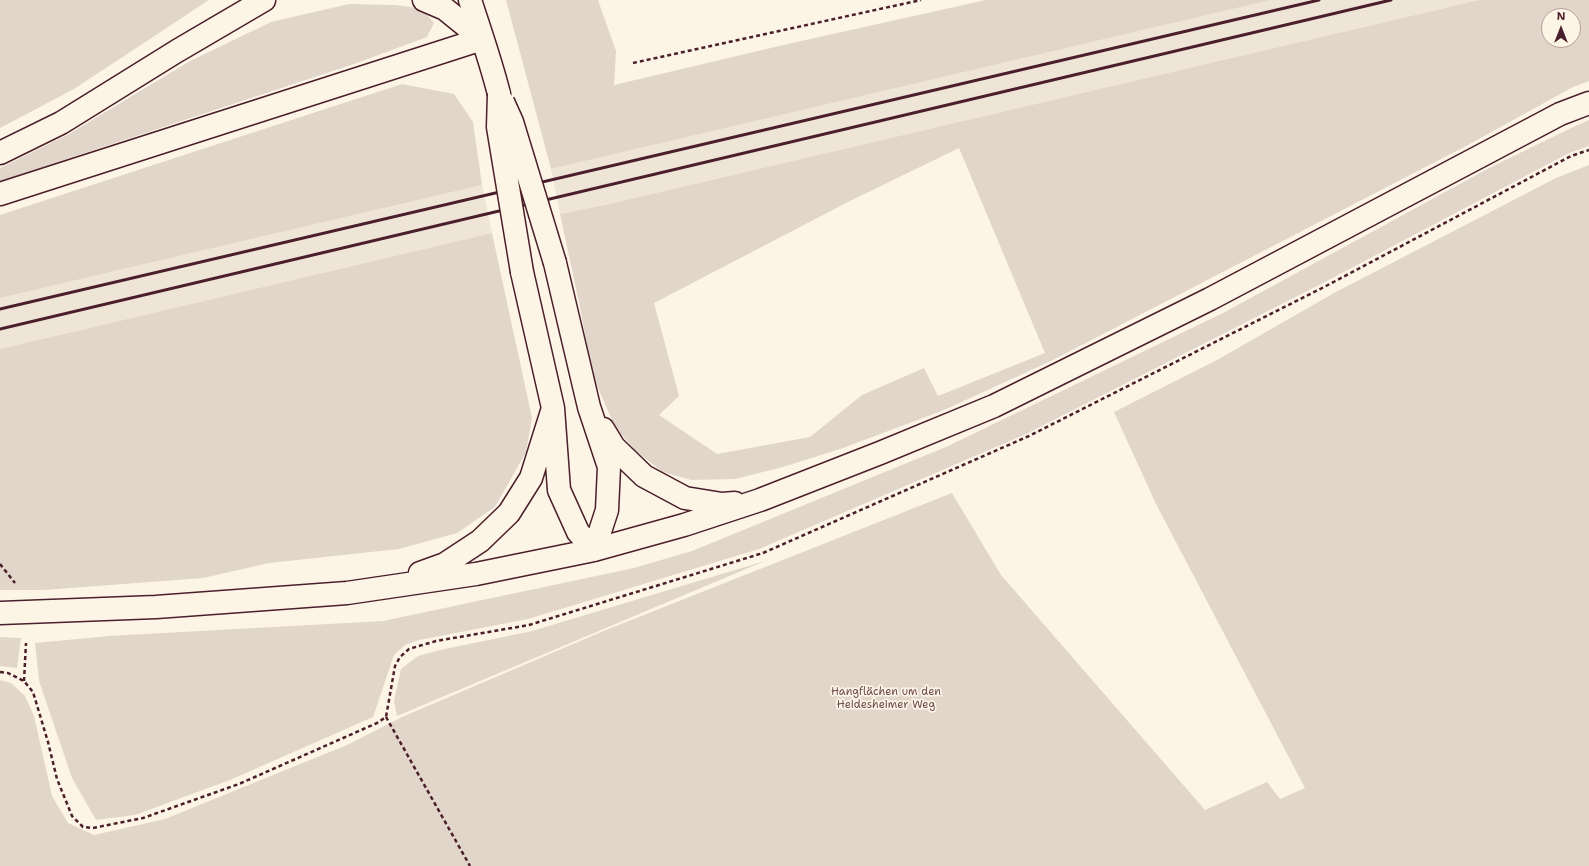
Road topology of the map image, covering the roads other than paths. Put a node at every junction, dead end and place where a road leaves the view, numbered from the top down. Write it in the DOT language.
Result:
graph roads {
  1 [pos="264,0"];
  2 [pos="424,0"];
  3 [pos="470,0"];
  4 [pos="482,39"];
  5 [pos="499,94"];
  6 [pos="1589,103"];
  7 [pos="0,153"];
  8 [pos="0,194"];
  9 [pos="589,407"];
  10 [pos="553,408"];
  11 [pos="760,500"];
  12 [pos="594,550"];
  13 [pos="347,593"];
  14 [pos="0,613"];
  1 -- 7 [label="main road"];
  2 -- 4 [label="main road"];
  3 -- 4 [label="main road"];
  4 -- 5 [label="main road"];
  4 -- 8 [label="main road"];
  5 -- 9 [label="main road, bridge"];
  5 -- 10 [label="main road, bridge"];
  6 -- 11 [label="main road"];
  9 -- 11 [label="main road"];
  9 -- 12 [label="main road"];
  10 -- 12 [label="main road"];
  10 -- 13 [label="main road"];
  11 -- 12 [label="main road"];
  12 -- 13 [label="main road"];
  13 -- 14 [label="main road"];
}
